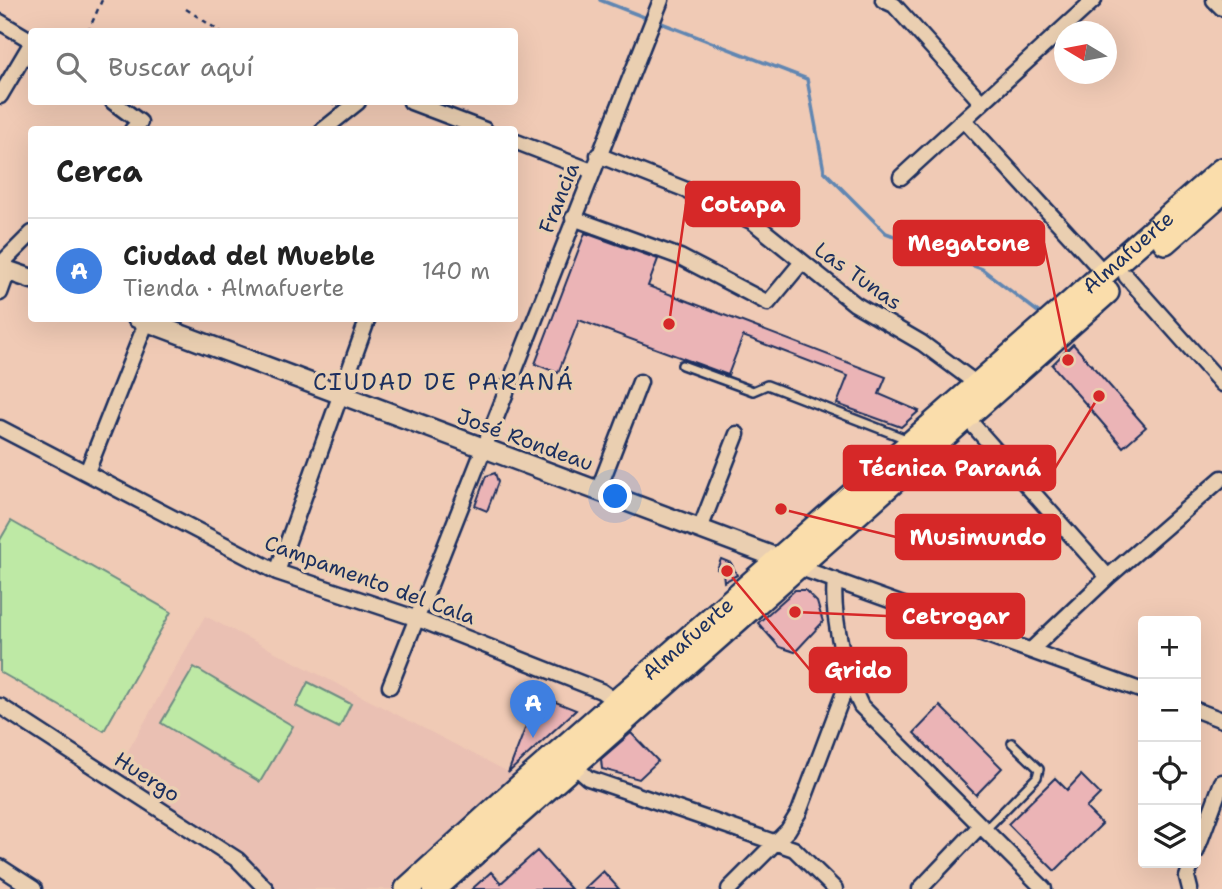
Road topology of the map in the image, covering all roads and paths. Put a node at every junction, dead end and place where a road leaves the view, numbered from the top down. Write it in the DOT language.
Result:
graph roads {
  1 [pos="102,0"];
  2 [pos="661,0"];
  3 [pos="1094,0"];
  4 [pos="1214,0"];
  5 [pos="892,2"];
  6 [pos="1222,8"];
  7 [pos="186,9"];
  8 [pos="0,22"];
  9 [pos="90,28"];
  10 [pos="215,28"];
  11 [pos="28,40"];
  12 [pos="28,49"];
  13 [pos="0,96"];
  14 [pos="982,103"];
  15 [pos="116,105"];
  16 [pos="354,105"];
  17 [pos="420,105"];
  18 [pos="446,114"];
  19 [pos="964,120"];
  20 [pos="136,126"];
  21 [pos="328,126"];
  22 [pos="442,126"];
  23 [pos="475,126"];
  24 [pos="518,143"];
  25 [pos="598,155"];
  26 [pos="1222,170"];
  27 [pos="592,171"];
  28 [pos="901,177"];
  29 [pos="1222,193"];
  30 [pos="573,218"];
  31 [pos="28,238"];
  32 [pos="802,262"];
  33 [pos="3,268"];
  34 [pos="1116,275"];
  35 [pos="28,277"];
  36 [pos="0,293"];
  37 [pos="143,322"];
  38 [pos="149,322"];
  39 [pos="366,322"];
  40 [pos="682,365"];
  41 [pos="640,382"];
  42 [pos="977,384"];
  43 [pos="1222,384"];
  44 [pos="338,394"];
  45 [pos="967,417"];
  46 [pos="0,428"];
  47 [pos="737,434"];
  48 [pos="912,442"];
  49 [pos="482,449"];
  50 [pos="88,472"];
  51 [pos="1222,478"];
  52 [pos="598,491"];
  53 [pos="699,529"];
  54 [pos="788,563"];
  55 [pos="277,572"];
  56 [pos="1108,577"];
  57 [pos="835,580"];
  58 [pos="418,619"];
  59 [pos="1031,650"];
  60 [pos="849,676"];
  61 [pos="390,686"];
  62 [pos="1138,689"];
  63 [pos="618,703"];
  64 [pos="0,706"];
  65 [pos="1201,712"];
  66 [pos="1222,720"];
  67 [pos="1012,743"];
  68 [pos="573,765"];
  69 [pos="1222,782"];
  70 [pos="982,828"];
  71 [pos="1201,839"];
  72 [pos="776,843"];
  73 [pos="0,867"];
  74 [pos="1190,868"];
  75 [pos="34,889"];
  76 [pos="266,889"];
  77 [pos="407,889"];
  78 [pos="434,889"];
  79 [pos="729,889"];
  80 [pos="835,889"];
  81 [pos="920,889"];
  82 [pos="1044,889"];
  83 [pos="1190,889"];
  1 -- 9 [label="path"];
  2 -- 25 [label="street, Francia"];
  3 -- 14 [label="street"];
  4 -- 6 [label="street"];
  5 -- 14 [label="street"];
  7 -- 10 [label="path"];
  8 -- 11 [label="street"];
  12 -- 13 [label="street"];
  14 -- 19 [label="street"];
  15 -- 20 [label="street"];
  16 -- 21 [label="street"];
  17 -- 18 [label="street"];
  18 -- 22 [label="street"];
  18 -- 23 [label="street"];
  19 -- 28 [label="street"];
  19 -- 34 [label="street"];
  24 -- 27 [label="street"];
  25 -- 27 [label="street, Francia"];
  25 -- 32 [label="street, Las Tunas"];
  26 -- 34 [label="main road, Almafuerte"];
  27 -- 30 [label="street, Francia"];
  29 -- 34 [label="main road, Almafuerte"];
  30 -- 32 [label="street"];
  30 -- 49 [label="street, Francia"];
  31 -- 33 [label="street"];
  32 -- 42 [label="street, Las Tunas"];
  33 -- 35 [label="street"];
  33 -- 36 [label="street"];
  34 -- 42 [label="main road, Almafuerte"];
  34 -- 43 [label="street"];
  34 -- 45 [label="main road, Almafuerte"];
  37 -- 50 [label="street"];
  38 -- 44 [label="street, José Rondeau"];
  39 -- 44 [label="street"];
  40 -- 48 [label="lane"];
  41 -- 52 [label="street"];
  42 -- 48 [label="main road, Almafuerte"];
  44 -- 49 [label="street, José Rondeau"];
  44 -- 55 [label="street"];
  45 -- 54 [label="main road, Almafuerte"];
  45 -- 56 [label="street"];
  46 -- 50 [label="street, Campamento del Cala"];
  47 -- 53 [label="street"];
  48 -- 54 [label="main road, Almafuerte"];
  49 -- 52 [label="street, José Rondeau"];
  49 -- 58 [label="street, Francia"];
  50 -- 55 [label="street, Campamento del Cala"];
  51 -- 56 [label="street"];
  52 -- 53 [label="street, José Rondeau"];
  53 -- 54 [label="street, José Rondeau"];
  54 -- 57 [label="street"];
  54 -- 63 [label="main road, Almafuerte"];
  54 -- 68 [label="main road, Almafuerte"];
  55 -- 58 [label="street, Campamento del Cala"];
  56 -- 59 [label="street"];
  57 -- 59 [label="street"];
  57 -- 60 [label="street"];
  58 -- 61 [label="street, Francia"];
  58 -- 63 [label="street, Campamento del Cala"];
  59 -- 62 [label="street"];
  60 -- 70 [label="street"];
  60 -- 72 [label="street"];
  63 -- 77 [label="main road, Almafuerte"];
  64 -- 76 [label="street, Huergo"];
  65 -- 66 [label="street"];
  67 -- 70 [label="lane"];
  68 -- 72 [label="street"];
  68 -- 78 [label="main road, Almafuerte"];
  69 -- 71 [label="street"];
  70 -- 81 [label="street"];
  70 -- 82 [label="street"];
  72 -- 79 [label="street"];
  72 -- 80 [label="street"];
  73 -- 75 [label="street"];
  74 -- 83 [label="street"];
}
